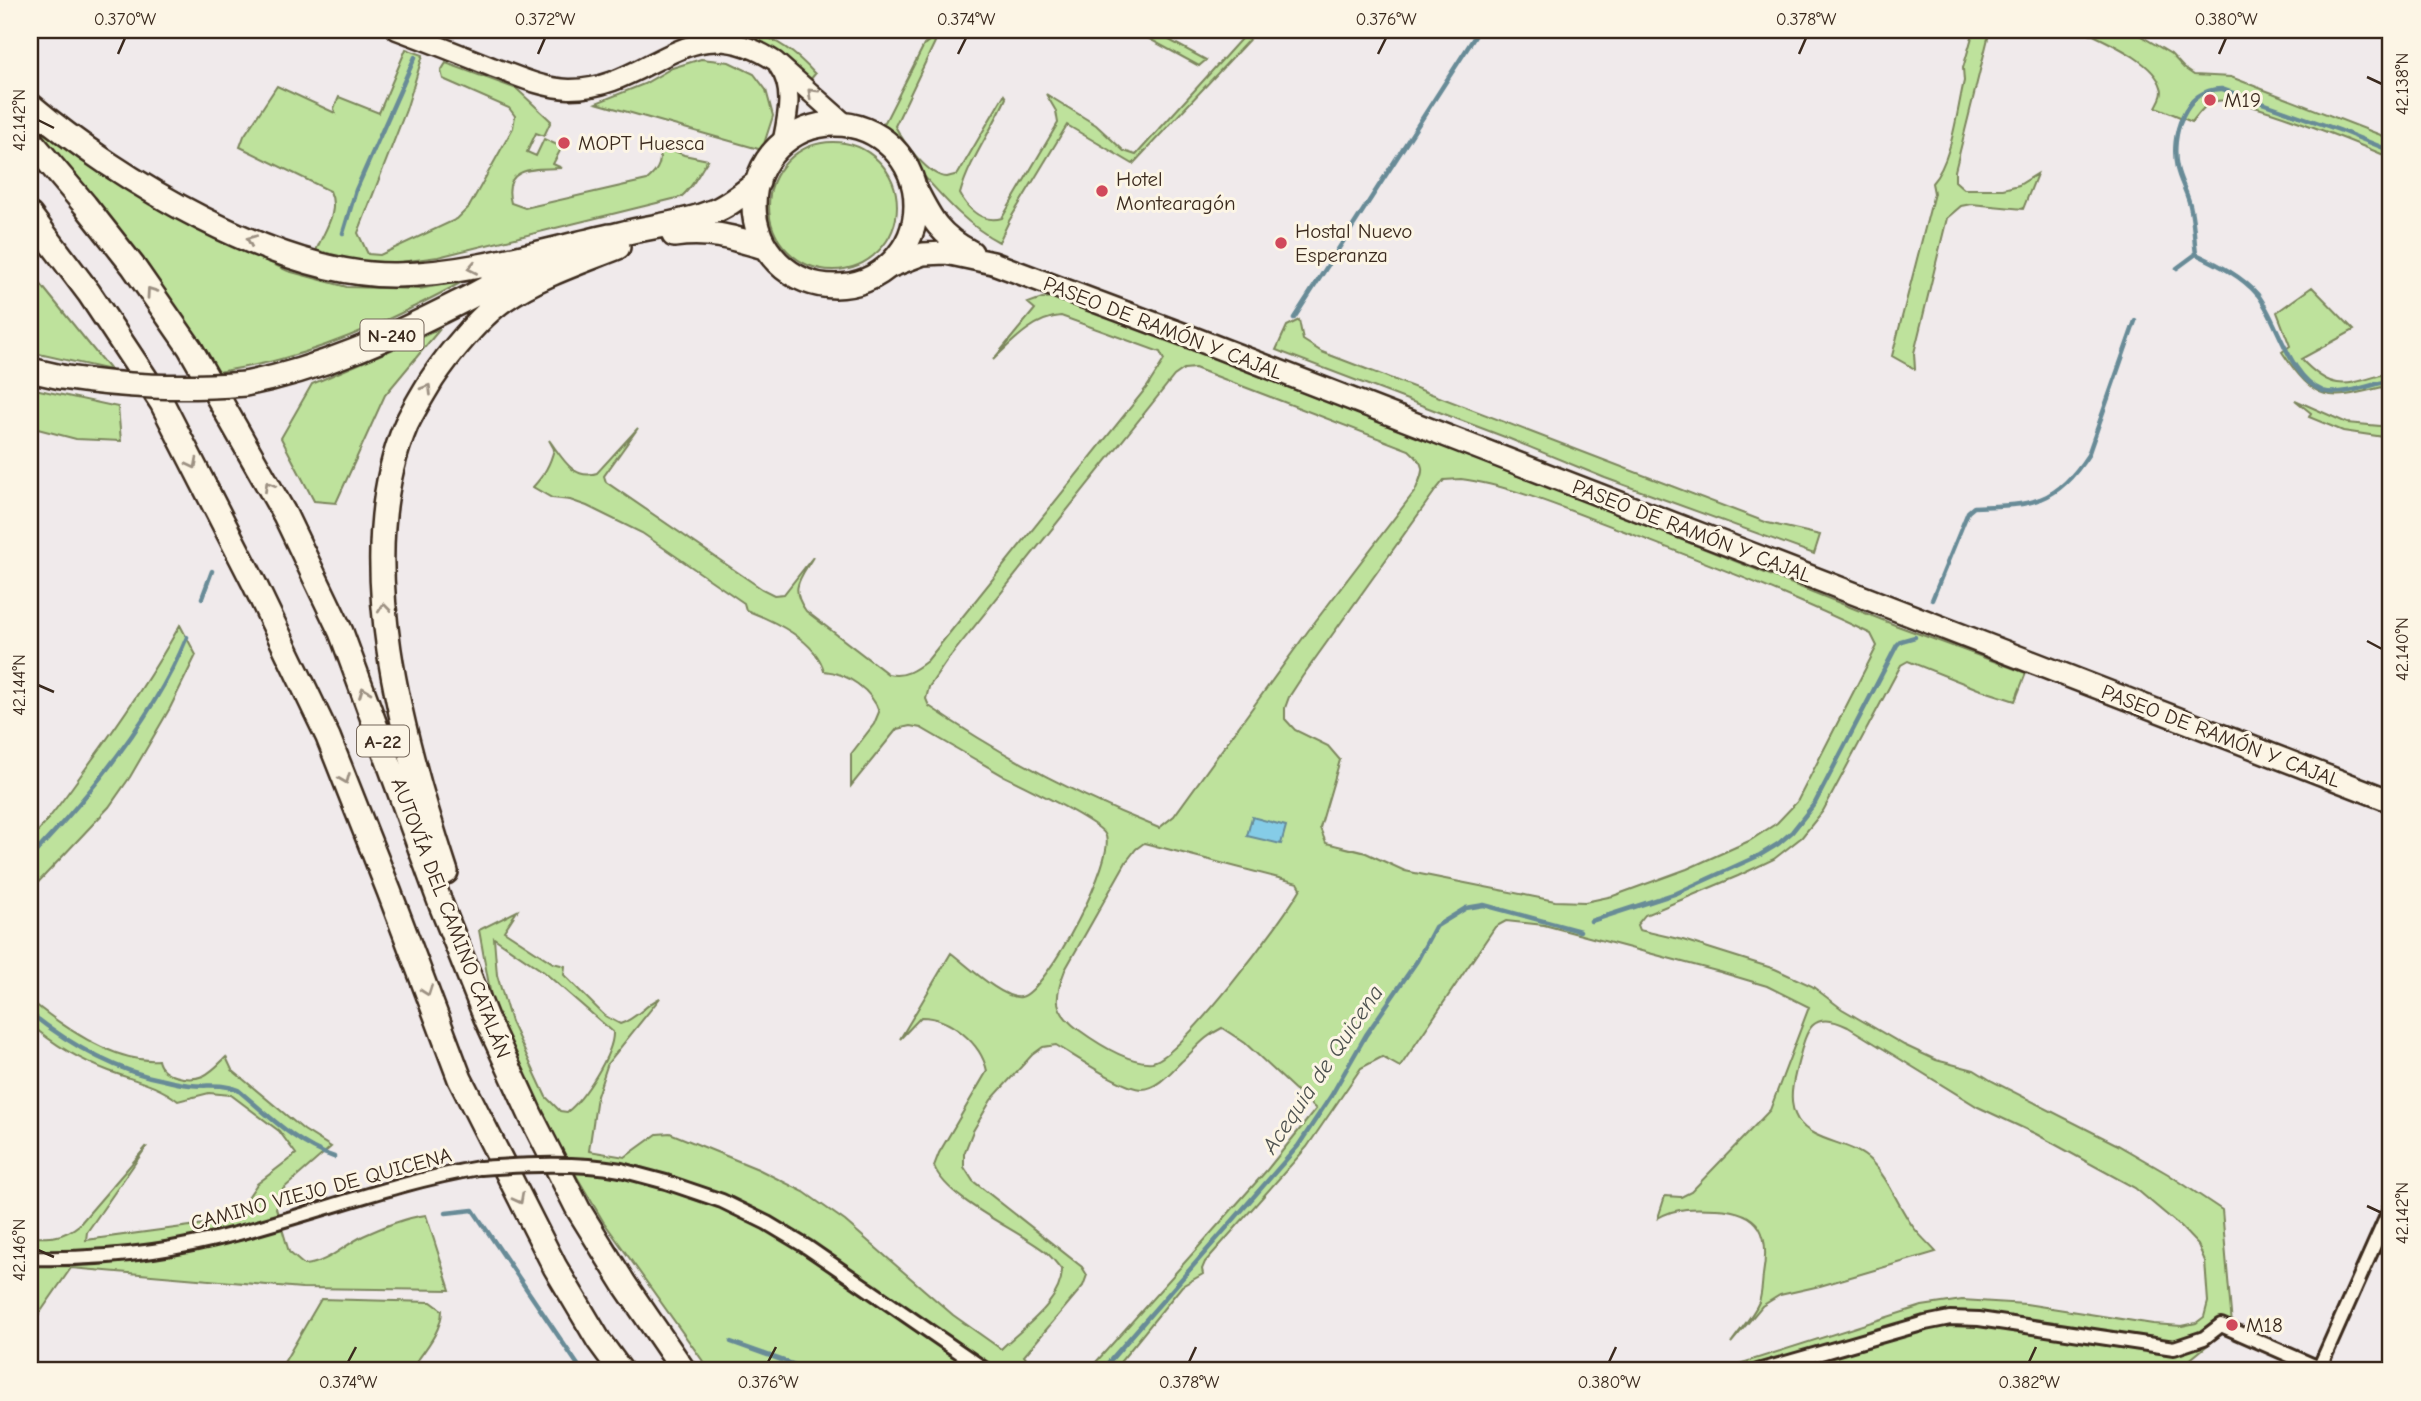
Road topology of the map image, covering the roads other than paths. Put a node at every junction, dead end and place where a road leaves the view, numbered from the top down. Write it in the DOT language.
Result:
graph roads {
  1 [pos="397,30"];
  2 [pos="775,61"];
  3 [pos="30,105"];
  4 [pos="847,125"];
  5 [pos="30,140"];
  6 [pos="782,144"];
  7 [pos="758,182"];
  8 [pos="914,183"];
  9 [pos="30,215"];
  10 [pos="717,223"];
  11 [pos="30,242"];
  12 [pos="614,242"];
  13 [pos="764,247"];
  14 [pos="993,263"];
  15 [pos="889,267"];
  16 [pos="30,369"];
  17 [pos="162,403"];
  18 [pos="2391,801"];
  19 [pos="2391,1208"];
  20 [pos="30,1258"];
  21 [pos="2318,1370"];
  22 [pos="621,1371"];
  23 [pos="684,1371"];
  24 [pos="987,1371"];
  25 [pos="1758,1371"];
  1 -- 2 [label="street"];
  4 -- 2 [label="street, one-way"];
  2 -- 6 [label="street"];
  12 -- 3 [label="highway, one-way"];
  4 -- 6 [label="highway"];
  4 -- 8 [label="highway"];
  23 -- 5 [label="highway, AUTOVÍA DEL CAMINO CATALÁN / A-22, one-way"];
  6 -- 7 [label="highway"];
  7 -- 10 [label="highway"];
  7 -- 13 [label="highway"];
  8 -- 14 [label="main road"];
  8 -- 15 [label="highway"];
  9 -- 17 [label="highway, A-22"];
  10 -- 12 [label="highway, N-240"];
  10 -- 13 [label="highway"];
  11 -- 17 [label="highway"];
  12 -- 16 [label="highway, N-240, bridge"];
  23 -- 12 [label="highway, one-way"];
  13 -- 15 [label="highway"];
  14 -- 15 [label="main road"];
  14 -- 18 [label="main road, PASEO DE RAMÓN Y CAJAL"];
  17 -- 22 [label="highway, A-22, one-way"];
  19 -- 21 [label="street"];
  20 -- 24 [label="street, CAMINO VIEJO DE QUICENA, bridge"];
  21 -- 25 [label="street"];
}
